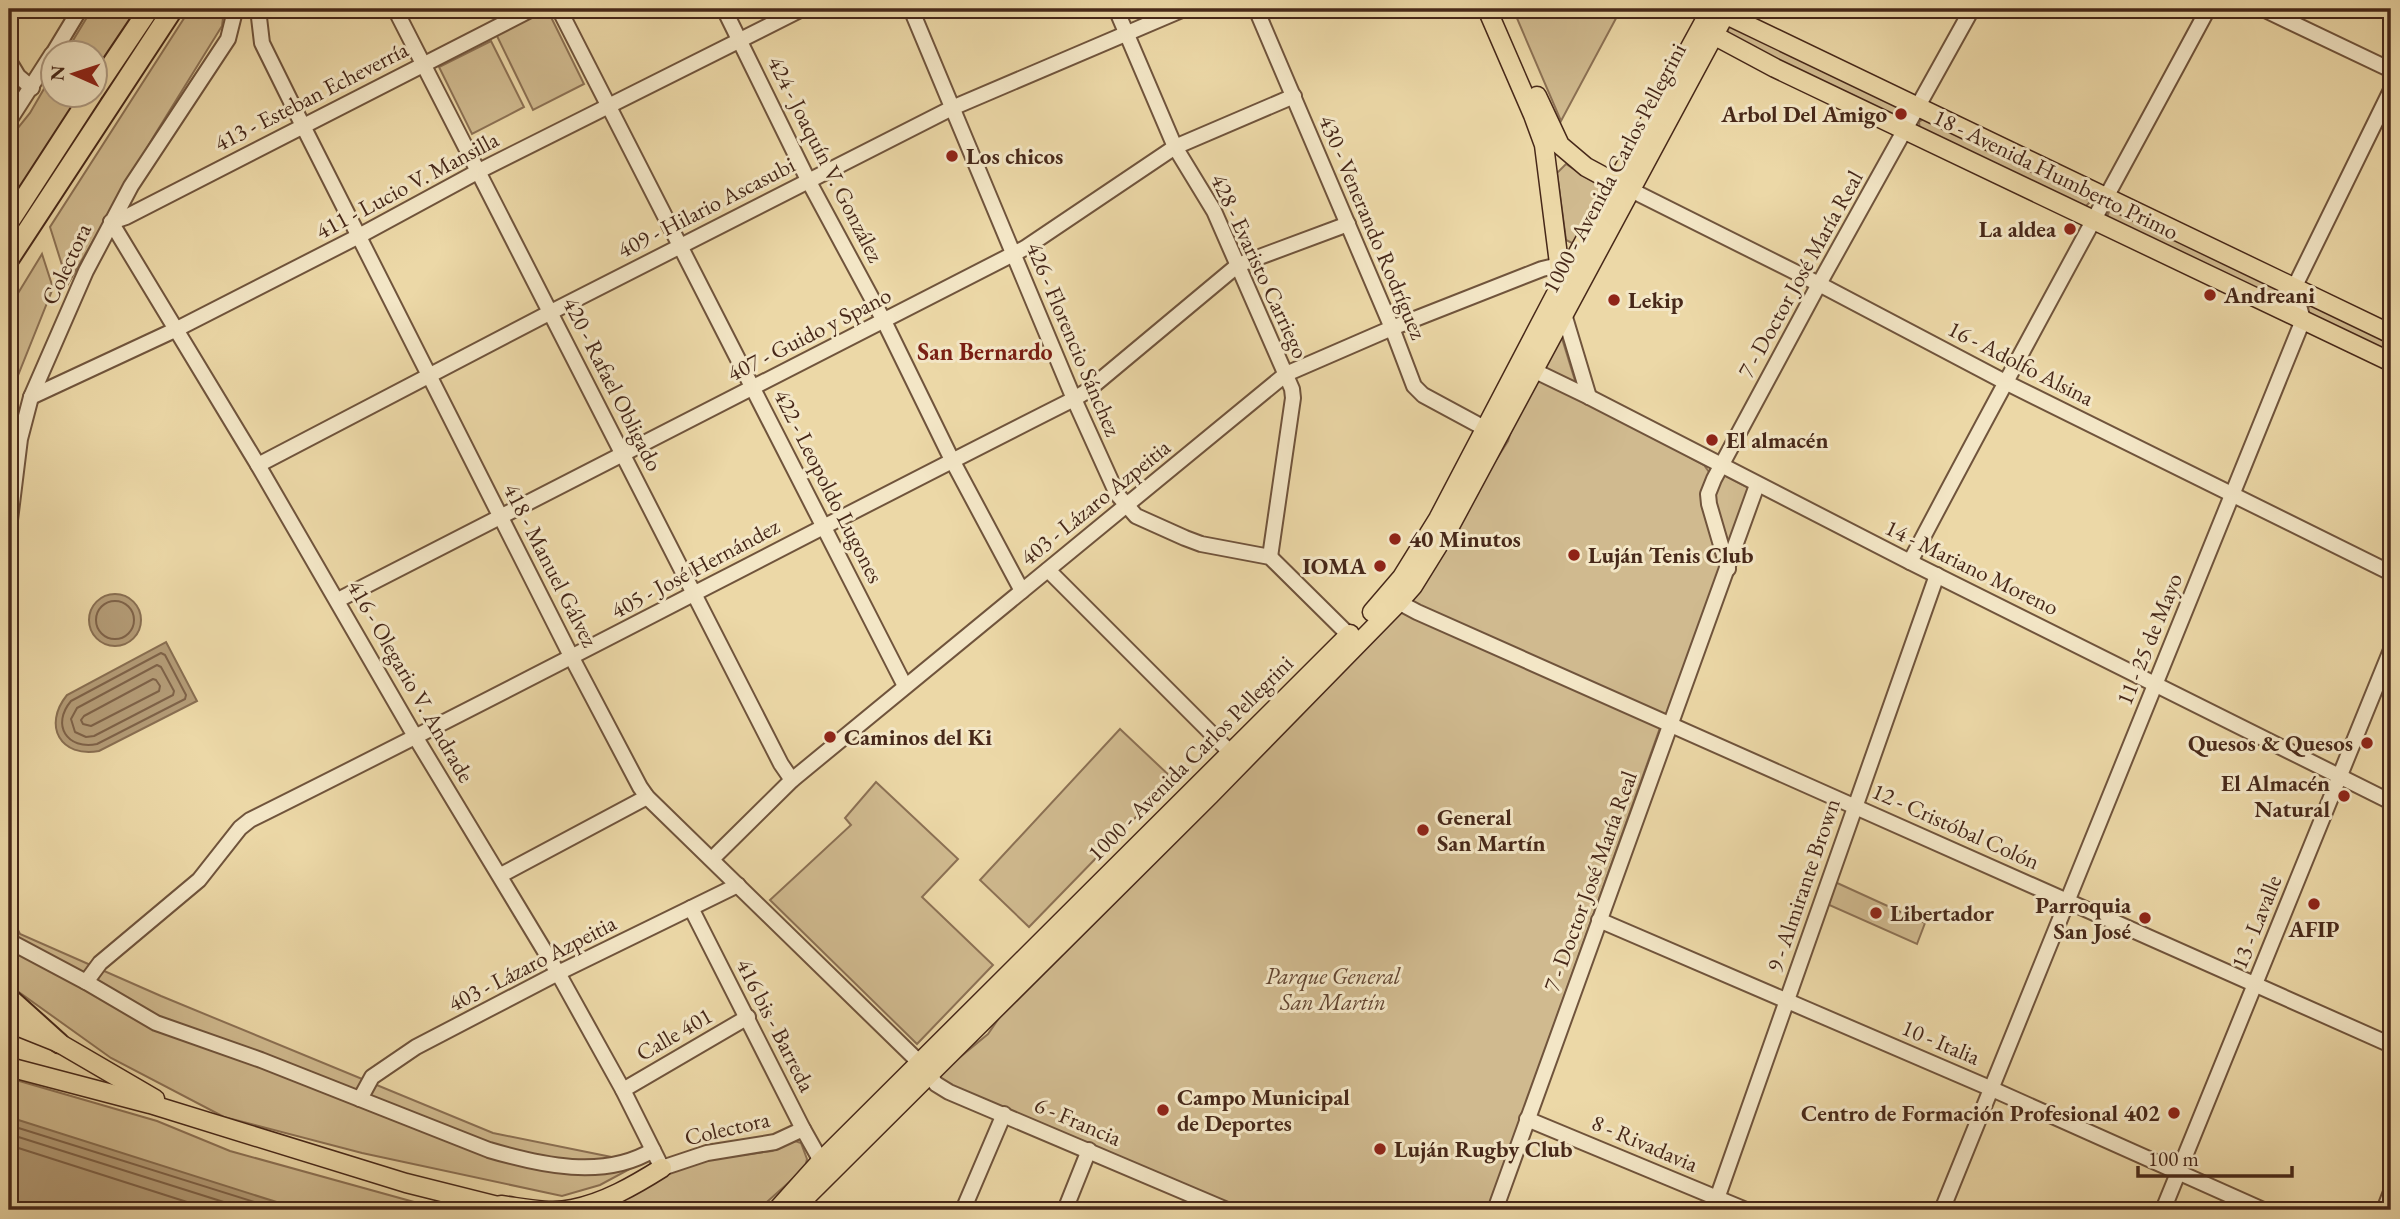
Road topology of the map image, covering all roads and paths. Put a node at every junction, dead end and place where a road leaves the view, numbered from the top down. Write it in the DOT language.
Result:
graph roads {
  1 [pos="80,9"];
  2 [pos="149,9"];
  3 [pos="173,9"];
  4 [pos="232,9"];
  5 [pos="258,9"];
  6 [pos="395,9"];
  7 [pos="531,9"];
  8 [pos="559,9"];
  9 [pos="724,9"];
  10 [pos="802,9"];
  11 [pos="911,9"];
  12 [pos="1116,9"];
  13 [pos="1184,9"];
  14 [pos="1256,9"];
  15 [pos="1487,9"];
  16 [pos="1500,9"];
  17 [pos="1972,9"];
  18 [pos="2208,9"];
  19 [pos="2263,9"];
  20 [pos="1719,10"];
  21 [pos="1707,32"];
  22 [pos="1126,33"];
  23 [pos="62,38"];
  24 [pos="740,41"];
  25 [pos="9,61"];
  26 [pos="424,65"];
  27 [pos="108,70"];
  28 [pos="2391,70"];
  29 [pos="38,78"];
  30 [pos="32,88"];
  31 [pos="2391,90"];
  32 [pos="1294,96"];
  33 [pos="609,106"];
  34 [pos="83,108"];
  35 [pos="952,108"];
  36 [pos="1916,108"];
  37 [pos="9,121"];
  38 [pos="303,126"];
  39 [pos="1906,129"];
  40 [pos="1175,147"];
  41 [pos="1575,160"];
  42 [pos="477,172"];
  43 [pos="1548,174"];
  44 [pos="808,180"];
  45 [pos="1624,187"];
  46 [pos="2106,198"];
  47 [pos="2095,220"];
  48 [pos="9,222"];
  49 [pos="111,222"];
  50 [pos="1348,224"];
  51 [pos="359,236"];
  52 [pos="680,246"];
  53 [pos="1013,255"];
  54 [pos="9,259"];
  55 [pos="1238,265"];
  56 [pos="1559,265"];
  57 [pos="1562,284"];
  58 [pos="1819,284"];
  59 [pos="2294,288"];
  60 [pos="551,312"];
  61 [pos="1564,314"];
  62 [pos="2303,320"];
  63 [pos="884,321"];
  64 [pos="1392,328"];
  65 [pos="177,329"];
  66 [pos="2391,334"];
  67 [pos="2391,362"];
  68 [pos="1533,370"];
  69 [pos="1286,374"];
  70 [pos="430,375"];
  71 [pos="2004,382"];
  72 [pos="753,388"];
  73 [pos="31,397"];
  74 [pos="1589,397"];
  75 [pos="1074,399"];
  76 [pos="1486,429"];
  77 [pos="623,453"];
  78 [pos="953,460"];
  79 [pos="258,465"];
  80 [pos="1721,466"];
  81 [pos="1757,485"];
  82 [pos="2231,493"];
  83 [pos="1126,506"];
  84 [pos="501,517"];
  85 [pos="824,526"];
  86 [pos="9,528"];
  87 [pos="1270,557"];
  88 [pos="1910,562"];
  89 [pos="1728,569"];
  90 [pos="1048,570"];
  91 [pos="2391,573"];
  92 [pos="1937,575"];
  93 [pos="1022,591"];
  94 [pos="695,595"];
  95 [pos="1393,599"];
  96 [pos="338,600"];
  97 [pos="1353,639"];
  98 [pos="2391,650"];
  99 [pos="572,658"];
  100 [pos="2156,684"];
  101 [pos="905,686"];
  102 [pos="1672,724"];
  103 [pos="416,738"];
  104 [pos="1230,752"];
  105 [pos="2339,776"];
  106 [pos="792,779"];
  107 [pos="648,797"];
  108 [pos="2391,802"];
  109 [pos="1856,806"];
  110 [pos="712,859"];
  111 [pos="501,875"];
  112 [pos="738,885"];
  113 [pos="2069,901"];
  114 [pos="691,908"];
  115 [pos="1599,920"];
  116 [pos="12,944"];
  117 [pos="558,973"];
  118 [pos="86,982"];
  119 [pos="2256,985"];
  120 [pos="9,998"];
  121 [pos="1787,1000"];
  122 [pos="748,1017"];
  123 [pos="9,1023"];
  124 [pos="59,1042"];
  125 [pos="2391,1045"];
  126 [pos="9,1067"];
  127 [pos="924,1069"];
  128 [pos="1992,1089"];
  129 [pos="623,1090"];
  130 [pos="360,1099"];
  131 [pos="1004,1114"];
  132 [pos="1527,1119"];
  133 [pos="206,1122"];
  134 [pos="803,1129"];
  135 [pos="653,1150"];
  136 [pos="1089,1150"];
  137 [pos="821,1161"];
  138 [pos="662,1168"];
  139 [pos="2178,1172"];
  140 [pos="634,1186"];
  141 [pos="2391,1192"];
  142 [pos="487,1203"];
  143 [pos="1715,1204"];
  144 [pos="514,1210"];
  145 [pos="616,1210"];
  146 [pos="777,1210"];
  147 [pos="793,1210"];
  148 [pos="963,1210"];
  149 [pos="1065,1210"];
  150 [pos="1227,1210"];
  151 [pos="1495,1210"];
  152 [pos="1746,1210"];
  153 [pos="1942,1210"];
  154 [pos="2163,1210"];
  155 [pos="2263,1210"];
  156 [pos="2384,1210"];
  1 -- 23 [label="street"];
  2 -- 27 [label="highway"];
  3 -- 54 [label="highway"];
  4 -- 49 [label="street, Colectora"];
  5 -- 38 [label="street, 418 - Manuel Gálvez"];
  6 -- 26 [label="street, 420 - Rafael Obligado"];
  7 -- 26 [label="street, 413 - Esteban Echeverría"];
  8 -- 33 [label="street, 422 - Leopoldo Lugones"];
  9 -- 24 [label="street, 424 - Joaquín V. González"];
  10 -- 24 [label="street, 411 - Lucio V. Mansilla"];
  11 -- 35 [label="street, 426 - Florencio Sánchez"];
  12 -- 22 [label="street, 428 - Evaristo Carriego"];
  13 -- 22 [label="street, 409 - Hilario Ascasubi"];
  14 -- 32 [label="street, 430 - Venerando Rodríguez"];
  15 -- 43 [label="main road"];
  16 -- 41 [label="main road"];
  17 -- 36 [label="street, 7 - Doctor José María Real"];
  18 -- 46 [label="street"];
  19 -- 28 [label="street"];
  20 -- 21 [label="main road, 1000 - Avenida Carlos Pellegrini"];
  20 -- 36 [label="main road, 18 - Avenida Humberto Primo"];
  21 -- 39 [label="main road, 18 - Avenida Humberto Primo"];
  21 -- 45 [label="main road, 1000 - Avenida Carlos Pellegrini"];
  22 -- 35 [label="street, 409 - Hilario Ascasubi"];
  22 -- 40 [label="street, 428 - Evaristo Carriego"];
  24 -- 33 [label="street, 411 - Lucio V. Mansilla"];
  24 -- 44 [label="street, 424 - Joaquín V. González"];
  25 -- 30 [label="street"];
  26 -- 38 [label="street, 413 - Esteban Echeverría"];
  26 -- 42 [label="street, 420 - Rafael Obligado"];
  29 -- 30 [label="street"];
  30 -- 37 [label="street"];
  31 -- 59 [label="street"];
  32 -- 40 [label="street, 407 - Guido y Spano"];
  32 -- 50 [label="street, 430 - Venerando Rodríguez"];
  33 -- 42 [label="street, 411 - Lucio V. Mansilla"];
  33 -- 52 [label="street, 422 - Leopoldo Lugones"];
  34 -- 48 [label="highway"];
  35 -- 44 [label="street, 409 - Hilario Ascasubi"];
  35 -- 53 [label="street, 426 - Florencio Sánchez"];
  36 -- 39 [label="street, 7 - Doctor José María Real"];
  36 -- 46 [label="main road, 18 - Avenida Humberto Primo"];
  38 -- 49 [label="street, 413 - Esteban Echeverría"];
  38 -- 51 [label="street, 418 - Manuel Gálvez"];
  39 -- 47 [label="main road, 18 - Avenida Humberto Primo"];
  39 -- 58 [label="street, 7 - Doctor José María Real"];
  40 -- 53 [label="street, 407 - Guido y Spano"];
  40 -- 55 [label="street, 428 - Evaristo Carriego"];
  41 -- 43 [label="main road"];
  41 -- 45 [label="main road"];
  42 -- 51 [label="street, 411 - Lucio V. Mansilla"];
  42 -- 60 [label="street, 420 - Rafael Obligado"];
  43 -- 56 [label="main road"];
  44 -- 52 [label="street, 409 - Hilario Ascasubi"];
  44 -- 63 [label="street, 424 - Joaquín V. González"];
  45 -- 57 [label="main road, 1000 - Avenida Carlos Pellegrini"];
  45 -- 58 [label="street, 16 - Adolfo Alsina"];
  45 -- 61 [label="main road, 1000 - Avenida Carlos Pellegrini"];
  46 -- 47 [label="street"];
  46 -- 59 [label="main road, 18 - Avenida Humberto Primo"];
  47 -- 62 [label="main road, 18 - Avenida Humberto Primo"];
  47 -- 71 [label="street"];
  49 -- 65 [label="street, 416 - Olegario V. Andrade"];
  49 -- 73 [label="street, Colectora"];
  50 -- 55 [label="street, 405 - José Hernández"];
  50 -- 64 [label="street, 430 - Venerando Rodríguez"];
  51 -- 65 [label="street, 411 - Lucio V. Mansilla"];
  51 -- 70 [label="street, 418 - Manuel Gálvez"];
  52 -- 60 [label="street, 409 - Hilario Ascasubi"];
  52 -- 72 [label="street, 422 - Leopoldo Lugones"];
  53 -- 63 [label="street, 407 - Guido y Spano"];
  53 -- 75 [label="street, 426 - Florencio Sánchez"];
  55 -- 69 [label="street, 428 - Evaristo Carriego"];
  55 -- 75 [label="street, 405 - José Hernández"];
  56 -- 57 [label="main road"];
  56 -- 64 [label="street, 403 - Lázaro Azpeitia"];
  57 -- 61 [label="main road, 1000 - Avenida Carlos Pellegrini"];
  57 -- 76 [label="main road, 1000 - Avenida Carlos Pellegrini"];
  58 -- 71 [label="street, 16 - Adolfo Alsina"];
  58 -- 80 [label="street, 7 - Doctor José María Real"];
  59 -- 62 [label="street"];
  59 -- 66 [label="main road, 18 - Avenida Humberto Primo"];
  60 -- 70 [label="street, 409 - Hilario Ascasubi"];
  60 -- 77 [label="street, 420 - Rafael Obligado"];
  61 -- 68 [label="main road, 1000 - Avenida Carlos Pellegrini"];
  61 -- 74 [label="street"];
  62 -- 67 [label="main road, 18 - Avenida Humberto Primo"];
  62 -- 82 [label="street, 11 - 25 de Mayo"];
  63 -- 72 [label="street, 407 - Guido y Spano"];
  63 -- 78 [label="street, 424 - Joaquín V. González"];
  64 -- 69 [label="street, 403 - Lázaro Azpeitia"];
  64 -- 76 [label="street, 430 - Venerando Rodríguez"];
  65 -- 73 [label="street, 411 - Lucio V. Mansilla"];
  65 -- 79 [label="street, 416 - Olegario V. Andrade"];
  68 -- 74 [label="street, 14 - Mariano Moreno"];
  68 -- 95 [label="main road, 1000 - Avenida Carlos Pellegrini"];
  69 -- 83 [label="street, 403 - Lázaro Azpeitia"];
  69 -- 87 [label="street, 428 - Evaristo Carriego"];
  70 -- 79 [label="street, 409 - Hilario Ascasubi"];
  70 -- 84 [label="street, 418 - Manuel Gálvez"];
  71 -- 82 [label="street, 16 - Adolfo Alsina"];
  71 -- 88 [label="street"];
  72 -- 77 [label="street, 407 - Guido y Spano"];
  72 -- 85 [label="street, 422 - Leopoldo Lugones"];
  73 -- 86 [label="street, Colectora"];
  74 -- 80 [label="street, 14 - Mariano Moreno"];
  75 -- 78 [label="street, 405 - José Hernández"];
  75 -- 83 [label="street, 426 - Florencio Sánchez"];
  76 -- 95 [label="main road, 1000 - Avenida Carlos Pellegrini"];
  77 -- 84 [label="street, 407 - Guido y Spano"];
  77 -- 94 [label="street, 420 - Rafael Obligado"];
  78 -- 85 [label="street, 405 - José Hernández"];
  78 -- 93 [label="street, 424 - Joaquín V. González"];
  79 -- 96 [label="street, 416 - Olegario V. Andrade"];
  80 -- 81 [label="street, 14 - Mariano Moreno"];
  80 -- 89 [label="street, 7 - Doctor José María Real"];
  81 -- 88 [label="street, 14 - Mariano Moreno"];
  81 -- 89 [label="street, 7 - Doctor José María Real"];
  82 -- 91 [label="street, 16 - Adolfo Alsina"];
  82 -- 100 [label="street, 11 - 25 de Mayo"];
  83 -- 87 [label="street, 426 - Florencio Sánchez"];
  83 -- 90 [label="street, 403 - Lázaro Azpeitia"];
  84 -- 96 [label="street, 407 - Guido y Spano"];
  84 -- 99 [label="street, 418 - Manuel Gálvez"];
  85 -- 94 [label="street, 405 - José Hernández"];
  85 -- 101 [label="street, 422 - Leopoldo Lugones"];
  87 -- 97 [label="street"];
  88 -- 92 [label="street, 14 - Mariano Moreno"];
  89 -- 102 [label="street, 7 - Doctor José María Real"];
  90 -- 93 [label="street, 403 - Lázaro Azpeitia"];
  90 -- 104 [label="street"];
  92 -- 100 [label="street, 14 - Mariano Moreno"];
  92 -- 109 [label="street, 9 - Almirante Brown"];
  93 -- 101 [label="street, 403 - Lázaro Azpeitia"];
  94 -- 99 [label="street, 405 - José Hernández"];
  94 -- 106 [label="street, 420 - Rafael Obligado"];
  95 -- 97 [label="main road, 1000 - Avenida Carlos Pellegrini"];
  95 -- 102 [label="street, 12 - Cristóbal Colón"];
  96 -- 103 [label="street, 416 - Olegario V. Andrade"];
  97 -- 104 [label="main road, 1000 - Avenida Carlos Pellegrini"];
  97 -- 127 [label="main road, 1000 - Avenida Carlos Pellegrini"];
  98 -- 105 [label="street, 13 - Lavalle"];
  99 -- 103 [label="street, 405 - José Hernández"];
  99 -- 107 [label="street, 418 - Manuel Gálvez"];
  100 -- 105 [label="street, 14 - Mariano Moreno"];
  100 -- 113 [label="street, 11 - 25 de Mayo"];
  101 -- 106 [label="street, 403 - Lázaro Azpeitia"];
  102 -- 109 [label="street, 12 - Cristóbal Colón"];
  102 -- 115 [label="street, 7 - Doctor José María Real"];
  103 -- 111 [label="street, 416 - Olegario V. Andrade"];
  103 -- 118 [label="street, 405 - José Hernández"];
  104 -- 127 [label="main road, 1000 - Avenida Carlos Pellegrini"];
  105 -- 108 [label="street, 14 - Mariano Moreno"];
  105 -- 119 [label="street, 13 - Lavalle"];
  106 -- 110 [label="street, 403 - Lázaro Azpeitia"];
  107 -- 110 [label="street, 418 - Manuel Gálvez"];
  107 -- 111 [label="street"];
  109 -- 113 [label="street, 12 - Cristóbal Colón"];
  109 -- 121 [label="street, 9 - Almirante Brown"];
  110 -- 112 [label="street, 418 - Manuel Gálvez"];
  111 -- 117 [label="street, 416 - Olegario V. Andrade"];
  112 -- 114 [label="street, 403 - Lázaro Azpeitia"];
  112 -- 127 [label="street, 418 - Manuel Gálvez"];
  113 -- 119 [label="street, 12 - Cristóbal Colón"];
  113 -- 128 [label="street, 11 - 25 de Mayo"];
  114 -- 117 [label="street, 403 - Lázaro Azpeitia"];
  114 -- 122 [label="street, 416 bis - Barreda"];
  115 -- 121 [label="street, 10 - Italia"];
  115 -- 132 [label="street, 7 - Doctor José María Real"];
  116 -- 118 [label="street"];
  117 -- 129 [label="street, 416 - Olegario V. Andrade"];
  117 -- 130 [label="street, 403 - Lázaro Azpeitia"];
  118 -- 130 [label="street"];
  119 -- 125 [label="street, 12 - Cristóbal Colón"];
  119 -- 139 [label="street, 13 - Lavalle"];
  120 -- 124 [label="highway"];
  121 -- 128 [label="street, 10 - Italia"];
  121 -- 143 [label="street, 9 - Almirante Brown"];
  122 -- 129 [label="street, Calle 401"];
  122 -- 134 [label="street, 416 bis - Barreda"];
  123 -- 124 [label="main road"];
  124 -- 133 [label="main road"];
  126 -- 133 [label="main road"];
  127 -- 131 [label="street, 6 - Francia"];
  127 -- 137 [label="main road, 1000 - Avenida Carlos Pellegrini"];
  127 -- 147 [label="main road, 1000 - Avenida Carlos Pellegrini"];
  128 -- 139 [label="street, 10 - Italia"];
  128 -- 153 [label="street, 11 - 25 de Mayo"];
  129 -- 135 [label="street, 416 - Olegario V. Andrade"];
  130 -- 135 [label="street"];
  131 -- 136 [label="street, 6 - Francia"];
  131 -- 148 [label="street"];
  132 -- 143 [label="street, 8 - Rivadavia"];
  132 -- 151 [label="street, 7 - Doctor José María Real"];
  133 -- 142 [label="main road"];
  134 -- 137 [label="street, 416 bis - Barreda"];
  134 -- 138 [label="street, Colectora"];
  135 -- 138 [label="street, 416 - Olegario V. Andrade"];
  136 -- 149 [label="street"];
  136 -- 150 [label="street, 6 - Francia"];
  137 -- 146 [label="main road, 1000 - Avenida Carlos Pellegrini"];
  138 -- 140 [label="main road"];
  139 -- 154 [label="street, 13 - Lavalle"];
  139 -- 155 [label="street, 10 - Italia"];
  140 -- 142 [label="main road"];
  140 -- 145 [label="main road"];
  141 -- 156 [label="street"];
  142 -- 144 [label="main road"];
  143 -- 152 [label="street, 8 - Rivadavia"];
}
